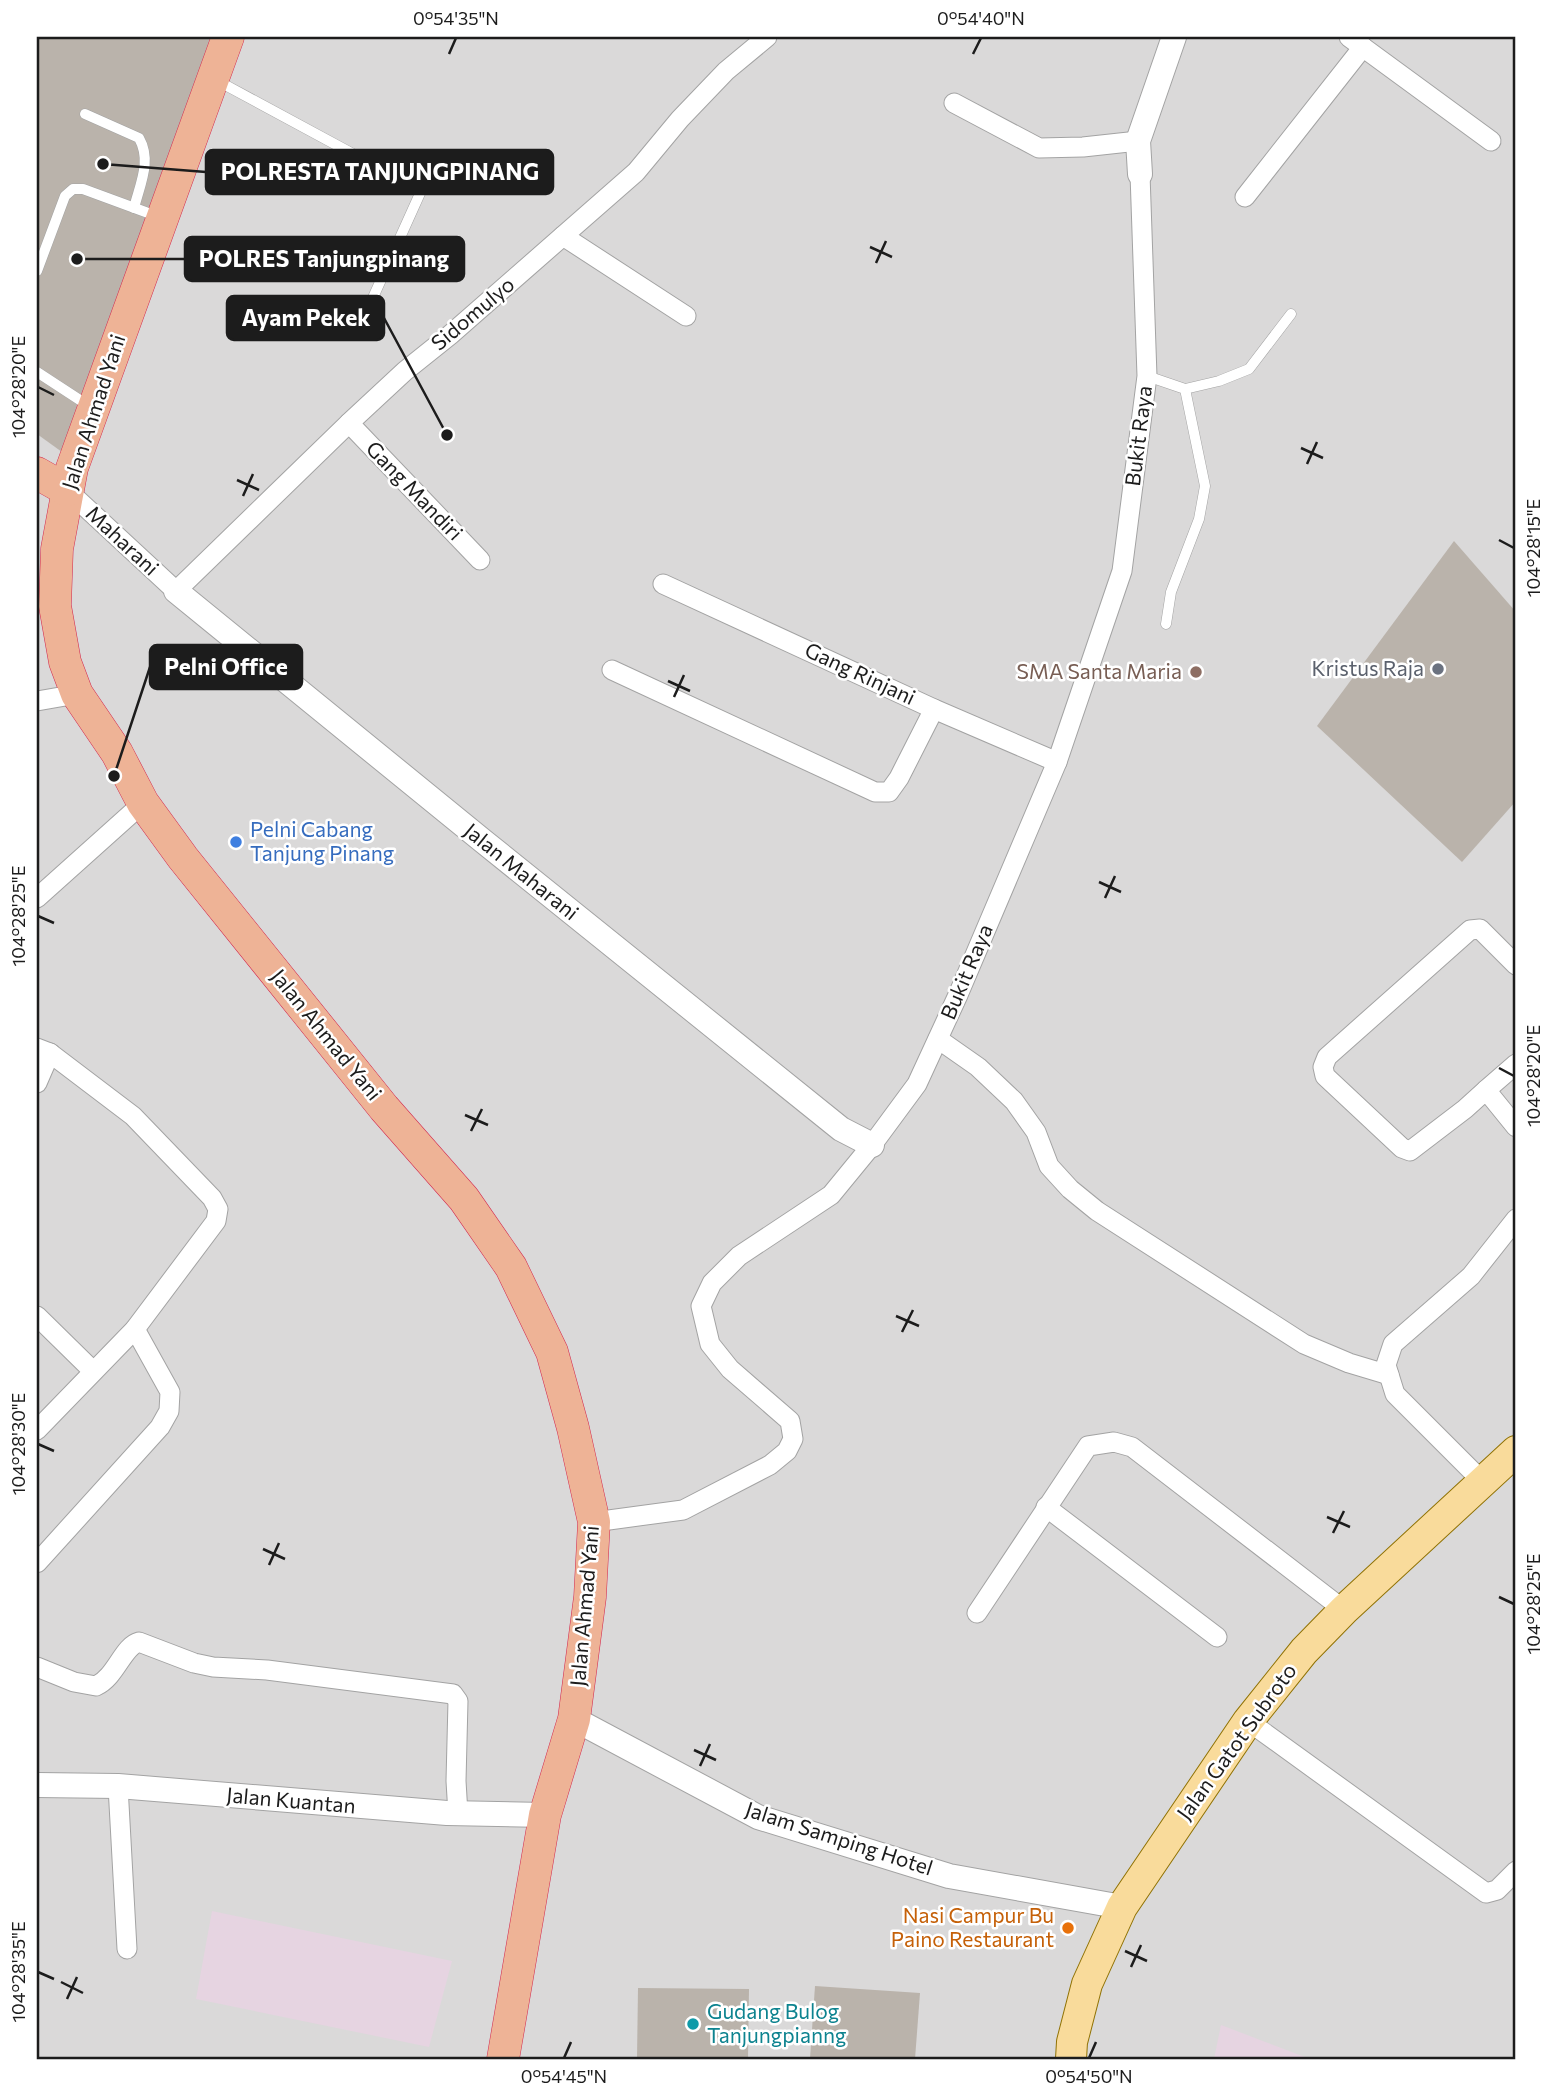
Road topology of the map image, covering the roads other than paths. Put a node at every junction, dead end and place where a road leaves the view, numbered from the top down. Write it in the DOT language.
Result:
graph roads {
  1 [pos="228,37"];
  2 [pos="767,37"];
  3 [pos="1174,37"];
  4 [pos="1356,42"];
  5 [pos="213,78"];
  6 [pos="954,103"];
  7 [pos="85,114"];
  8 [pos="1138,141"];
  9 [pos="1491,141"];
  10 [pos="1140,174"];
  11 [pos="1245,197"];
  12 [pos="148,213"];
  13 [pos="563,236"];
  14 [pos="37,271"];
  15 [pos="366,313"];
  16 [pos="1291,314"];
  17 [pos="686,316"];
  18 [pos="37,372"];
  19 [pos="1147,376"];
  20 [pos="1185,389"];
  21 [pos="92,408"];
  22 [pos="349,422"];
  23 [pos="37,473"];
  24 [pos="67,490"];
  25 [pos="480,560"];
  26 [pos="663,584"];
  27 [pos="176,591"];
  28 [pos="1166,624"];
  29 [pos="612,670"];
  30 [pos="77,694"];
  31 [pos="37,701"];
  32 [pos="933,709"];
  33 [pos="1057,762"];
  34 [pos="143,803"];
  35 [pos="37,898"];
  36 [pos="1516,965"];
  37 [pos="938,1039"];
  38 [pos="44,1051"];
  39 [pos="1516,1064"];
  40 [pos="37,1083"];
  41 [pos="1486,1090"];
  42 [pos="1516,1127"];
  43 [pos="872,1145"];
  44 [pos="1516,1219"];
  45 [pos="37,1316"];
  46 [pos="135,1329"];
  47 [pos="93,1371"];
  48 [pos="1389,1374"];
  49 [pos="37,1430"];
  50 [pos="1516,1451"];
  51 [pos="1483,1482"];
  52 [pos="1046,1507"];
  53 [pos="594,1522"];
  54 [pos="37,1563"];
  55 [pos="1344,1610"];
  56 [pos="977,1613"];
  57 [pos="1217,1637"];
  58 [pos="37,1667"];
  59 [pos="574,1719"];
  60 [pos="1248,1721"];
  61 [pos="37,1785"];
  62 [pos="118,1786"];
  63 [pos="458,1814"];
  64 [pos="545,1815"];
  65 [pos="1516,1871"];
  66 [pos="1122,1907"];
  67 [pos="127,1949"];
  68 [pos="503,2059"];
  69 [pos="1071,2059"];
  1 -- 5 [label="highway, Jalan Ahmad Yani"];
  2 -- 13 [label="street, Sidomulyo"];
  3 -- 8 [label="street"];
  4 -- 9 [label="street"];
  4 -- 11 [label="street"];
  5 -- 12 [label="highway, Jalan Ahmad Yani"];
  5 -- 15 [label="lane"];
  6 -- 8 [label="street"];
  7 -- 12 [label="lane"];
  8 -- 10 [label="street"];
  10 -- 19 [label="street, Bukit Raya"];
  12 -- 14 [label="lane"];
  12 -- 21 [label="highway, Jalan Ahmad Yani"];
  13 -- 17 [label="street"];
  13 -- 22 [label="street, Sidomulyo"];
  16 -- 20 [label="lane"];
  18 -- 21 [label="lane"];
  19 -- 20 [label="lane"];
  19 -- 33 [label="street, Bukit Raya"];
  20 -- 28 [label="lane"];
  21 -- 24 [label="highway, Jalan Ahmad Yani"];
  22 -- 25 [label="street, Gang Mandiri"];
  22 -- 27 [label="street, Sidomulyo"];
  23 -- 24 [label="highway"];
  24 -- 27 [label="street, Maharani"];
  24 -- 30 [label="highway, Jalan Ahmad Yani"];
  26 -- 32 [label="street, Gang Rinjani"];
  27 -- 43 [label="street, Jalan Maharani"];
  29 -- 32 [label="street"];
  30 -- 31 [label="street"];
  30 -- 34 [label="highway, Jalan Ahmad Yani"];
  32 -- 33 [label="street, Gang Rinjani"];
  33 -- 37 [label="street, Bukit Raya"];
  34 -- 35 [label="street"];
  34 -- 53 [label="highway, Jalan Ahmad Yani"];
  36 -- 41 [label="street"];
  37 -- 43 [label="street, Bukit Raya"];
  37 -- 48 [label="street"];
  38 -- 40 [label="street"];
  38 -- 46 [label="street"];
  39 -- 41 [label="street"];
  41 -- 42 [label="street"];
  43 -- 53 [label="street, Bukit Raya"];
  44 -- 48 [label="street"];
  45 -- 47 [label="street"];
  46 -- 47 [label="street"];
  46 -- 54 [label="street"];
  47 -- 49 [label="street"];
  48 -- 51 [label="street"];
  50 -- 51 [label="main road, Jalan Gatot Subroto"];
  51 -- 55 [label="main road, Jalan Gatot Subroto"];
  52 -- 55 [label="street"];
  52 -- 56 [label="street"];
  52 -- 57 [label="street"];
  53 -- 59 [label="highway, Jalan Ahmad Yani"];
  55 -- 60 [label="main road, Jalan Gatot Subroto"];
  58 -- 63 [label="street"];
  59 -- 64 [label="highway, Jalan Ahmad Yani"];
  59 -- 66 [label="street, Jalam Samping Hotel"];
  60 -- 65 [label="street"];
  60 -- 66 [label="main road, Jalan Gatot Subroto"];
  61 -- 62 [label="street, Jalan Kuantan"];
  62 -- 63 [label="street, Jalan Kuantan"];
  62 -- 67 [label="street"];
  63 -- 64 [label="street, Jalan Kuantan"];
  64 -- 68 [label="highway, Jalan Ahmad Yani"];
  66 -- 69 [label="main road, Jalan Gatot Subroto"];
}
